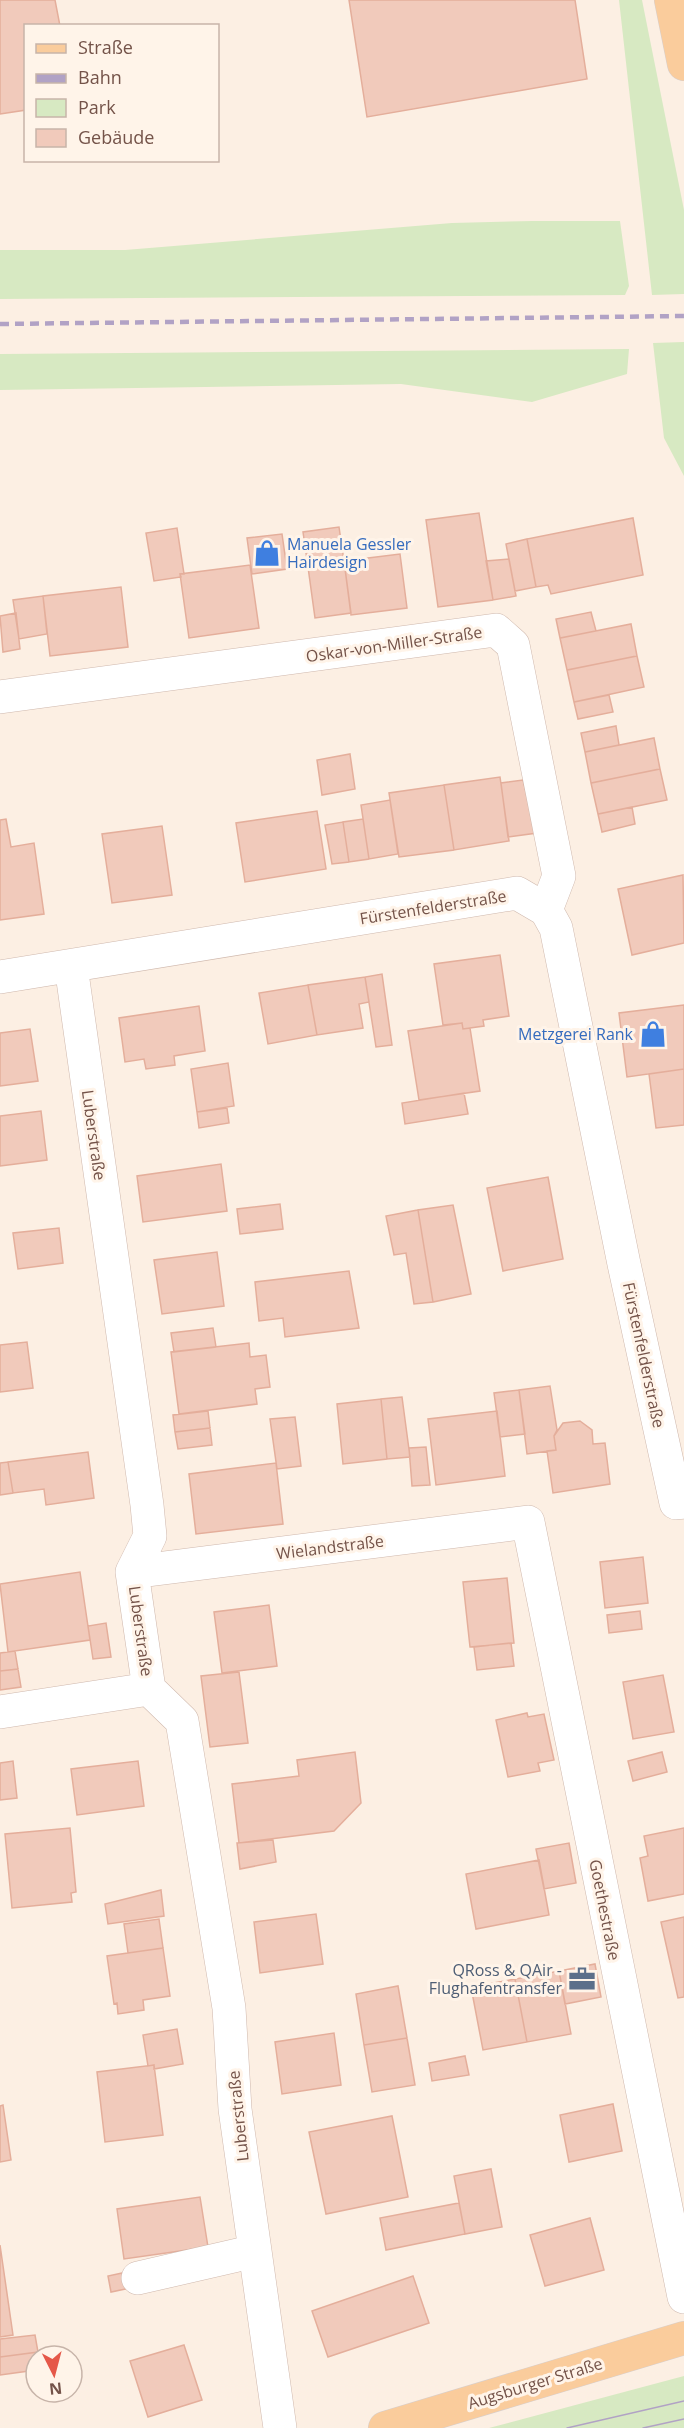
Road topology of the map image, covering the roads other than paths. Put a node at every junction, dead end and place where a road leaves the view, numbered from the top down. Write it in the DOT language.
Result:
graph roads {
  1 [pos="671,0"];
  2 [pos="684,64"];
  3 [pos="0,697"];
  4 [pos="546,910"];
  5 [pos="71,966"];
  6 [pos="0,977"];
  7 [pos="680,1502"];
  8 [pos="528,1522"];
  9 [pos="132,1572"];
  10 [pos="149,1689"];
  11 [pos="0,1712"];
  12 [pos="255,2251"];
  13 [pos="138,2278"];
  14 [pos="684,2297"];
  15 [pos="684,2338"];
  16 [pos="280,2428"];
  17 [pos="385,2428"];
  1 -- 2 [label="main road"];
  3 -- 4 [label="street, Oskar-von-Miller-Straße"];
  4 -- 5 [label="street, Fürstenfelderstraße"];
  4 -- 7 [label="street, Fürstenfelderstraße"];
  5 -- 6 [label="street, Fürstenfelderstraße"];
  5 -- 9 [label="street, Luberstraße"];
  8 -- 9 [label="street, Wielandstraße"];
  8 -- 14 [label="street, Goethestraße"];
  9 -- 10 [label="street, Luberstraße"];
  10 -- 11 [label="street"];
  10 -- 12 [label="street, Luberstraße"];
  12 -- 13 [label="street"];
  12 -- 16 [label="street, Luberstraße"];
  15 -- 17 [label="main road, Augsburger Straße"];
}
